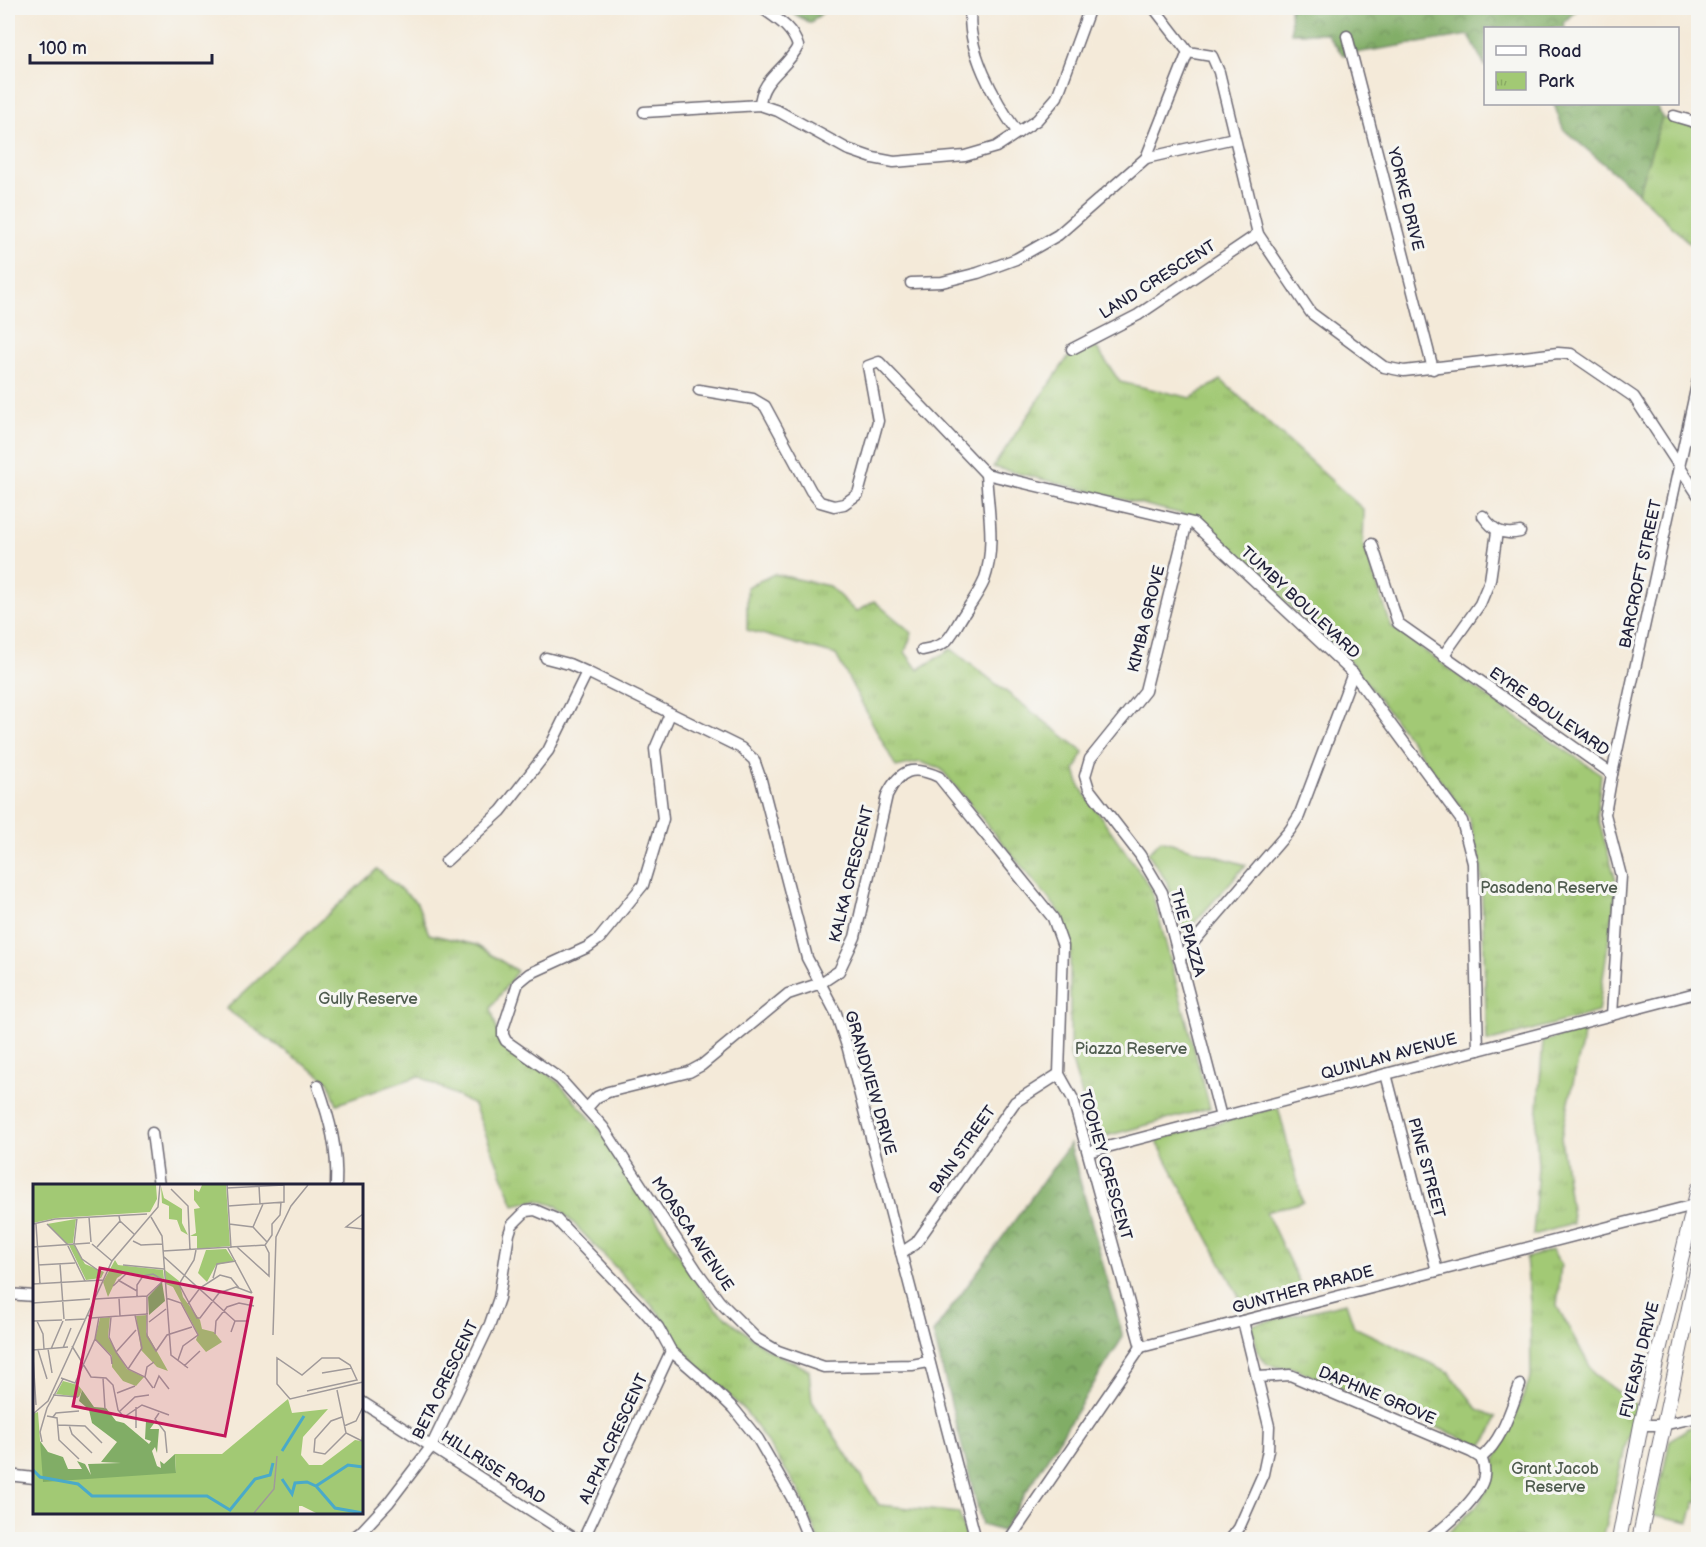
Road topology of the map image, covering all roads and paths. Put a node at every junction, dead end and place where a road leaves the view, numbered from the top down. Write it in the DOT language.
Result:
graph roads {
  1 [pos="762,8"];
  2 [pos="971,8"];
  3 [pos="1093,8"];
  4 [pos="1154,8"];
  5 [pos="1347,36"];
  6 [pos="1188,52"];
  7 [pos="760,105"];
  8 [pos="644,112"];
  9 [pos="1674,116"];
  10 [pos="1698,123"];
  11 [pos="1018,132"];
  12 [pos="1234,138"];
  13 [pos="1146,158"];
  14 [pos="1258,234"];
  15 [pos="911,283"];
  16 [pos="1072,349"];
  17 [pos="1433,369"];
  18 [pos="1698,380"];
  19 [pos="699,390"];
  20 [pos="1680,466"];
  21 [pos="986,474"];
  22 [pos="1698,495"];
  23 [pos="1483,516"];
  24 [pos="1186,522"];
  25 [pos="1497,532"];
  26 [pos="1520,532"];
  27 [pos="1371,544"];
  28 [pos="922,650"];
  29 [pos="1443,656"];
  30 [pos="546,658"];
  31 [pos="587,672"];
  32 [pos="1353,674"];
  33 [pos="670,714"];
  34 [pos="908,771"];
  35 [pos="1612,774"];
  36 [pos="1085,776"];
  37 [pos="446,861"];
  38 [pos="1179,959"];
  39 [pos="821,983"];
  40 [pos="1695,995"];
  41 [pos="1612,1015"];
  42 [pos="1478,1050"];
  43 [pos="1059,1074"];
  44 [pos="1386,1074"];
  45 [pos="318,1086"];
  46 [pos="587,1108"];
  47 [pos="1221,1117"];
  48 [pos="152,1133"];
  49 [pos="1088,1152"];
  50 [pos="159,1184"];
  51 [pos="336,1184"];
  52 [pos="1698,1188"];
  53 [pos="1697,1204"];
  54 [pos="901,1253"];
  55 [pos="1698,1266"];
  56 [pos="1437,1271"];
  57 [pos="8,1293"];
  58 [pos="33,1296"];
  59 [pos="1243,1321"];
  60 [pos="1141,1347"];
  61 [pos="671,1351"];
  62 [pos="928,1362"];
  63 [pos="1258,1377"];
  64 [pos="1520,1385"];
  65 [pos="363,1403"];
  66 [pos="1698,1417"];
  67 [pos="1641,1425"];
  68 [pos="1663,1425"];
  69 [pos="431,1447"];
  70 [pos="1481,1458"];
  71 [pos="8,1475"];
  72 [pos="33,1478"];
  73 [pos="350,1539"];
  74 [pos="577,1539"];
  75 [pos="583,1539"];
  76 [pos="809,1539"];
  77 [pos="976,1539"];
  78 [pos="1009,1539"];
  79 [pos="1230,1539"];
  80 [pos="1428,1539"];
  81 [pos="1619,1539"];
  82 [pos="1639,1539"];
  1 -- 7 [label="street"];
  2 -- 11 [label="street"];
  3 -- 11 [label="street"];
  4 -- 6 [label="street"];
  5 -- 17 [label="street, YORKE DRIVE"];
  6 -- 12 [label="street"];
  6 -- 13 [label="street"];
  7 -- 8 [label="street"];
  7 -- 11 [label="street"];
  9 -- 10 [label="street"];
  12 -- 13 [label="street"];
  12 -- 14 [label="street"];
  13 -- 15 [label="street"];
  14 -- 16 [label="street, LAND CRESCENT"];
  14 -- 17 [label="street"];
  17 -- 20 [label="street"];
  18 -- 20 [label="street, BARCROFT STREET"];
  19 -- 21 [label="street"];
  20 -- 22 [label="street"];
  20 -- 35 [label="street, BARCROFT STREET"];
  21 -- 24 [label="street, TUMBY BOULEVARD"];
  21 -- 28 [label="street"];
  23 -- 25 [label="street"];
  24 -- 32 [label="street, TUMBY BOULEVARD"];
  24 -- 36 [label="street, KIMBA GROVE"];
  25 -- 26 [label="street"];
  25 -- 29 [label="street"];
  27 -- 29 [label="street, EYRE BOULEVARD"];
  29 -- 35 [label="street, EYRE BOULEVARD"];
  30 -- 31 [label="street, GRANDVIEW DRIVE"];
  31 -- 33 [label="street, GRANDVIEW DRIVE"];
  31 -- 37 [label="street"];
  32 -- 38 [label="street"];
  32 -- 42 [label="street, TUMBY BOULEVARD"];
  33 -- 39 [label="street, GRANDVIEW DRIVE"];
  33 -- 46 [label="street, MOASCA AVENUE"];
  34 -- 39 [label="street, KALKA CRESCENT"];
  34 -- 43 [label="street, TOOHEY CRESCENT"];
  35 -- 41 [label="street, EYRE BOULEVARD"];
  36 -- 38 [label="street, THE PIAZZA"];
  38 -- 47 [label="street, THE PIAZZA"];
  39 -- 46 [label="street"];
  39 -- 54 [label="street, GRANDVIEW DRIVE"];
  40 -- 41 [label="street, QUINLAN AVENUE"];
  41 -- 42 [label="street, QUINLAN AVENUE"];
  42 -- 44 [label="street, QUINLAN AVENUE"];
  43 -- 49 [label="street, TOOHEY CRESCENT"];
  43 -- 54 [label="street, BAIN STREET"];
  44 -- 47 [label="street, QUINLAN AVENUE"];
  44 -- 56 [label="street, PINE STREET"];
  45 -- 51 [label="street"];
  46 -- 62 [label="street, MOASCA AVENUE"];
  47 -- 49 [label="street, QUINLAN AVENUE"];
  48 -- 50 [label="street"];
  49 -- 60 [label="street, TOOHEY CRESCENT"];
  52 -- 53 [label="main road, FIVEASH DRIVE"];
  53 -- 56 [label="street, GUNTHER PARADE"];
  53 -- 67 [label="main road, FIVEASH DRIVE"];
  54 -- 62 [label="street, GRANDVIEW DRIVE"];
  55 -- 68 [label="main road"];
  56 -- 59 [label="street, GUNTHER PARADE"];
  57 -- 58 [label="street"];
  59 -- 60 [label="street, GUNTHER PARADE"];
  59 -- 63 [label="street"];
  60 -- 78 [label="street"];
  61 -- 69 [label="street, BETA CRESCENT"];
  61 -- 75 [label="street, ALPHA CRESCENT"];
  61 -- 76 [label="street"];
  62 -- 77 [label="street, GRANDVIEW DRIVE"];
  63 -- 70 [label="street, DAPHNE GROVE"];
  63 -- 79 [label="street"];
  64 -- 70 [label="street"];
  65 -- 69 [label="street, HILLRISE ROAD"];
  66 -- 68 [label="street"];
  67 -- 68 [label="street"];
  67 -- 81 [label="main road, FIVEASH DRIVE"];
  68 -- 82 [label="main road"];
  69 -- 73 [label="street, BETA CRESCENT"];
  69 -- 74 [label="street, HILLRISE ROAD"];
  70 -- 80 [label="street"];
  71 -- 72 [label="street"];
}
